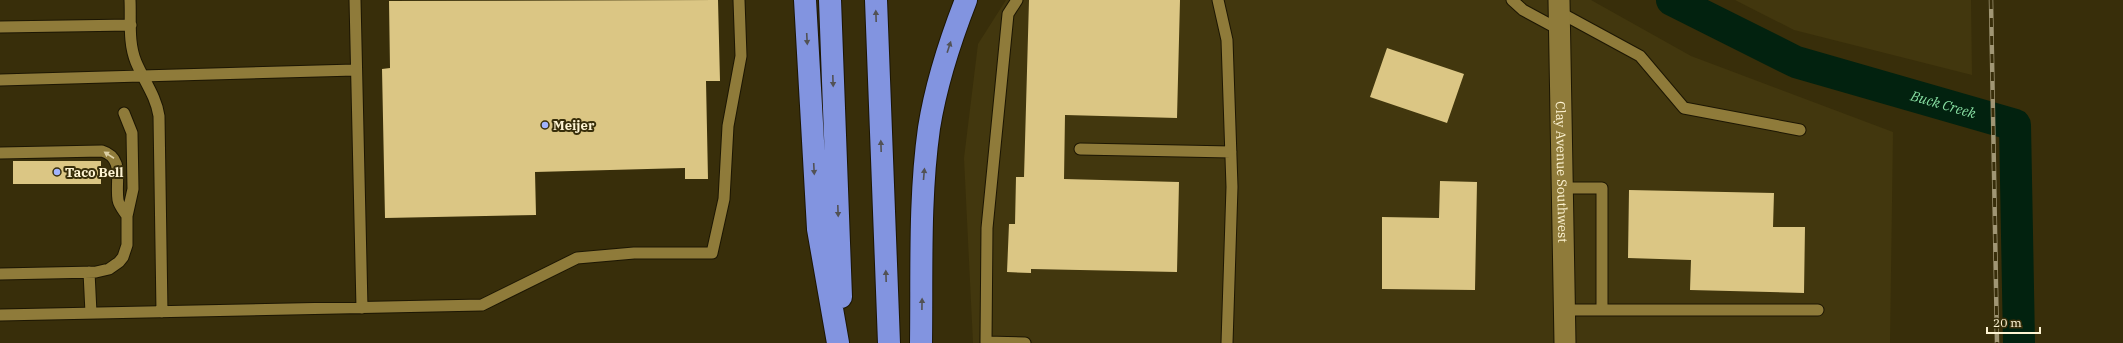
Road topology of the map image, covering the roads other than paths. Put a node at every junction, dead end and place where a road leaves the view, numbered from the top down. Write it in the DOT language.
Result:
graph roads {
  1 [pos="130,0"];
  2 [pos="355,0"];
  3 [pos="739,0"];
  4 [pos="805,0"];
  5 [pos="830,0"];
  6 [pos="876,0"];
  7 [pos="966,0"];
  8 [pos="1017,0"];
  9 [pos="1218,0"];
  10 [pos="1512,0"];
  11 [pos="1560,14"];
  12 [pos="131,25"];
  13 [pos="0,27"];
  14 [pos="355,70"];
  15 [pos="144,76"];
  16 [pos="0,80"];
  17 [pos="124,113"];
  18 [pos="1800,130"];
  19 [pos="1080,149"];
  20 [pos="1231,152"];
  21 [pos="0,153"];
  22 [pos="1562,188"];
  23 [pos="127,216"];
  24 [pos="89,272"];
  25 [pos="0,274"];
  26 [pos="362,308"];
  27 [pos="1564,310"];
  28 [pos="1602,310"];
  29 [pos="1818,310"];
  30 [pos="162,312"];
  31 [pos="91,313"];
  32 [pos="0,315"];
  33 [pos="838,343"];
  34 [pos="842,343"];
  35 [pos="889,343"];
  36 [pos="921,343"];
  37 [pos="1025,343"];
  38 [pos="1227,343"];
  39 [pos="1565,343"];
  1 -- 12 [label="lane"];
  2 -- 14 [label="lane"];
  3 -- 26 [label="lane"];
  4 -- 33 [label="highway, one-way"];
  5 -- 34 [label="highway, one-way"];
  35 -- 6 [label="highway, one-way"];
  36 -- 7 [label="highway, one-way"];
  8 -- 37 [label="lane"];
  9 -- 20 [label="lane"];
  10 -- 11 [label="lane"];
  11 -- 18 [label="lane"];
  11 -- 22 [label="street, Clay Avenue Southwest"];
  12 -- 13 [label="lane"];
  12 -- 15 [label="lane"];
  14 -- 15 [label="lane"];
  14 -- 26 [label="lane"];
  15 -- 16 [label="lane"];
  15 -- 30 [label="lane"];
  17 -- 23 [label="lane"];
  19 -- 20 [label="lane"];
  20 -- 38 [label="lane"];
  23 -- 21 [label="lane, one-way"];
  22 -- 27 [label="street, Clay Avenue Southwest"];
  22 -- 28 [label="lane"];
  23 -- 24 [label="lane"];
  24 -- 25 [label="lane"];
  24 -- 31 [label="lane"];
  26 -- 30 [label="lane"];
  27 -- 28 [label="lane"];
  27 -- 39 [label="street, Clay Avenue Southwest"];
  28 -- 29 [label="lane"];
  30 -- 31 [label="lane"];
  31 -- 32 [label="lane"];
}
